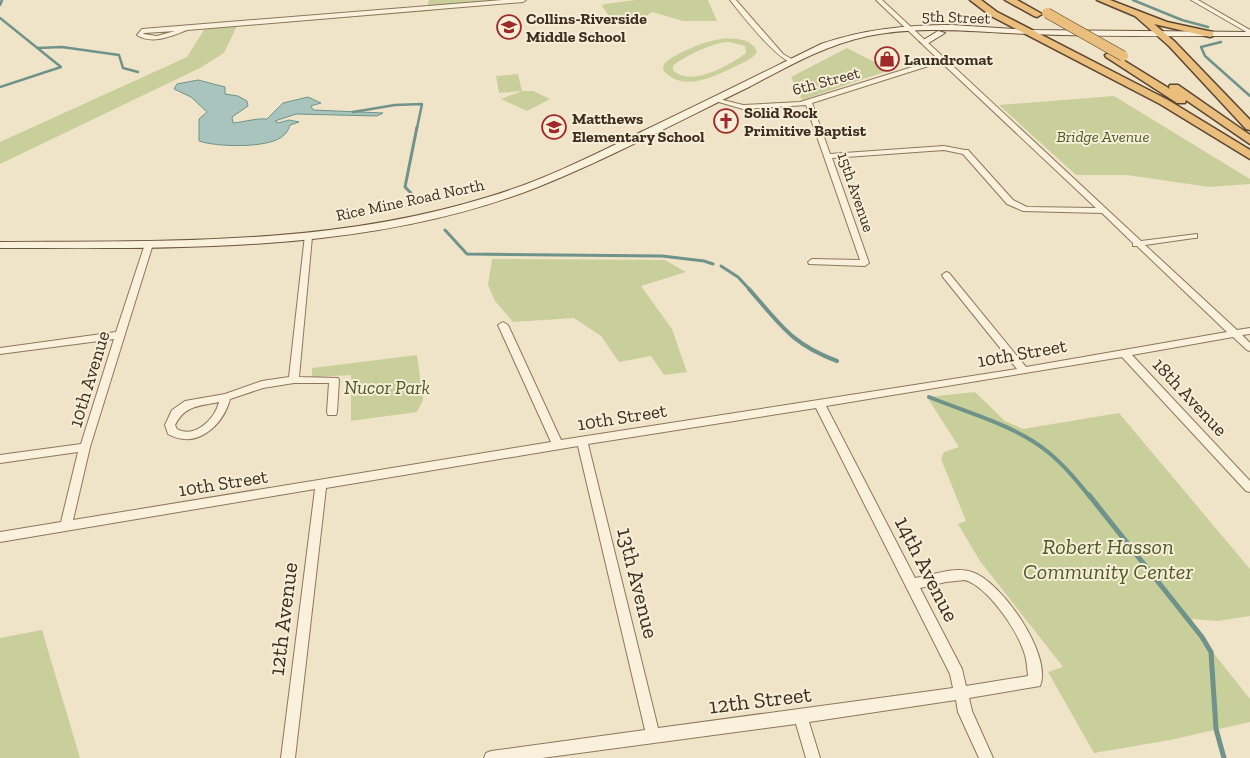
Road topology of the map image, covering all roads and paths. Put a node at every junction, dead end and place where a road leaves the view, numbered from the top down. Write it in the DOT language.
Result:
graph roads {
  1 [pos="523,0"];
  2 [pos="733,0"];
  3 [pos="879,0"];
  4 [pos="975,0"];
  5 [pos="1010,0"];
  6 [pos="1022,0"];
  7 [pos="1102,0"];
  8 [pos="1194,0"];
  9 [pos="485,1"];
  10 [pos="1042,13"];
  11 [pos="994,14"];
  12 [pos="1139,15"];
  13 [pos="900,20"];
  14 [pos="186,28"];
  15 [pos="993,29"];
  16 [pos="911,30"];
  17 [pos="884,31"];
  18 [pos="1029,32"];
  19 [pos="941,33"];
  20 [pos="1160,33"];
  21 [pos="1250,33"];
  22 [pos="1210,34"];
  23 [pos="924,42"];
  24 [pos="1172,44"];
  25 [pos="941,60"];
  26 [pos="793,62"];
  27 [pos="715,100"];
  28 [pos="809,103"];
  29 [pos="1250,127"];
  30 [pos="1250,140"];
  31 [pos="1250,154"];
  32 [pos="828,156"];
  33 [pos="1102,211"];
  34 [pos="1194,236"];
  35 [pos="308,237"];
  36 [pos="149,244"];
  37 [pos="1136,244"];
  38 [pos="0,245"];
  39 [pos="812,262"];
  40 [pos="946,275"];
  41 [pos="503,325"];
  42 [pos="1250,332"];
  43 [pos="121,334"];
  44 [pos="1235,334"];
  45 [pos="1250,348"];
  46 [pos="0,351"];
  47 [pos="1124,353"];
  48 [pos="1024,371"];
  49 [pos="294,380"];
  50 [pos="226,397"];
  51 [pos="819,403"];
  52 [pos="332,412"];
  53 [pos="582,441"];
  54 [pos="558,445"];
  55 [pos="86,447"];
  56 [pos="0,459"];
  57 [pos="322,485"];
  58 [pos="1250,488"];
  59 [pos="66,525"];
  60 [pos="0,537"];
  61 [pos="912,584"];
  62 [pos="962,694"];
  63 [pos="801,717"];
  64 [pos="654,735"];
  65 [pos="288,758"];
  66 [pos="491,758"];
  67 [pos="813,758"];
  68 [pos="986,758"];
  1 -- 9 [label="street"];
  2 -- 26 [label="street"];
  3 -- 13 [label="street"];
  4 -- 11 [label="highway"];
  5 -- 10 [label="highway"];
  6 -- 10 [label="highway"];
  7 -- 12 [label="highway"];
  8 -- 21 [label="street"];
  9 -- 14 [label="street"];
  10 -- 30 [label="highway, bridge"];
  10 -- 31 [label="highway"];
  11 -- 15 [label="highway"];
  11 -- 18 [label="highway"];
  12 -- 20 [label="highway"];
  12 -- 22 [label="highway"];
  13 -- 16 [label="street"];
  13 -- 17 [label="main road"];
  14 -- 14 [label="street"];
  15 -- 16 [label="main road, 5th Street"];
  15 -- 18 [label="main road, 5th Street"];
  16 -- 17 [label="main road, Rice Mine Road North"];
  16 -- 19 [label="main road, 5th Street"];
  16 -- 23 [label="street"];
  17 -- 26 [label="main road, Rice Mine Road North"];
  18 -- 19 [label="main road, 5th Street"];
  18 -- 20 [label="main road, 5th Street"];
  18 -- 31 [label="highway"];
  19 -- 23 [label="main road"];
  20 -- 22 [label="main road, 5th Street"];
  20 -- 24 [label="highway"];
  21 -- 22 [label="main road, 5th Street"];
  22 -- 24 [label="highway"];
  23 -- 25 [label="street"];
  24 -- 29 [label="highway"];
  25 -- 28 [label="street, 6th Street"];
  25 -- 33 [label="street"];
  26 -- 27 [label="main road, Rice Mine Road North"];
  27 -- 28 [label="street, 6th Street"];
  27 -- 35 [label="main road, Rice Mine Road North"];
  28 -- 32 [label="street, 15th Avenue"];
  32 -- 33 [label="street"];
  32 -- 39 [label="street, 15th Avenue"];
  33 -- 37 [label="street"];
  34 -- 37 [label="street"];
  35 -- 36 [label="main road, Rice Mine Road North"];
  35 -- 49 [label="street"];
  36 -- 38 [label="main road, Rice Mine Road North"];
  36 -- 43 [label="street, 10th Avenue"];
  37 -- 44 [label="street"];
  40 -- 48 [label="street"];
  41 -- 54 [label="street"];
  42 -- 44 [label="street, 10th Street"];
  43 -- 46 [label="street"];
  43 -- 55 [label="street, 10th Avenue"];
  44 -- 45 [label="street"];
  44 -- 47 [label="street, 10th Street"];
  47 -- 48 [label="street, 10th Street"];
  47 -- 58 [label="street, 18th Avenue"];
  48 -- 51 [label="street, 10th Street"];
  49 -- 50 [label="street"];
  49 -- 52 [label="street"];
  50 -- 50 [label="street"];
  51 -- 53 [label="street, 10th Street"];
  51 -- 61 [label="street, 14th Avenue"];
  53 -- 54 [label="street, 10th Street"];
  53 -- 64 [label="street, 13th Avenue"];
  54 -- 57 [label="street, 10th Street"];
  55 -- 56 [label="street"];
  55 -- 59 [label="street, 10th Avenue"];
  57 -- 59 [label="street, 10th Street"];
  57 -- 65 [label="street, 12th Avenue"];
  59 -- 60 [label="street, 10th Street"];
  61 -- 62 [label="street, 14th Avenue"];
  61 -- 62 [label="street, 12th Street"];
  62 -- 63 [label="street, 12th Street"];
  62 -- 68 [label="street, 14th Avenue"];
  63 -- 64 [label="street, 12th Street"];
  63 -- 67 [label="street"];
  64 -- 66 [label="street, 12th Street"];
}
